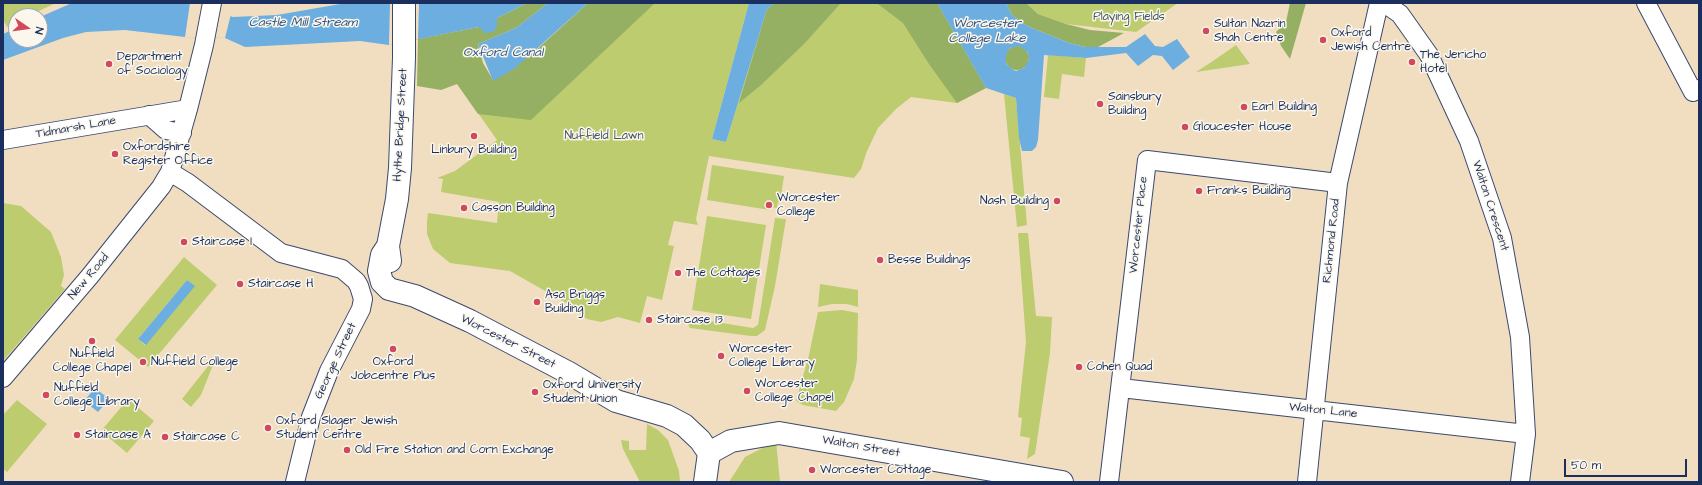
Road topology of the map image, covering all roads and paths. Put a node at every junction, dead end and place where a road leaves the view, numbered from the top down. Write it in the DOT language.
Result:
graph roads {
  1 [pos="212,3"];
  2 [pos="404,3"];
  3 [pos="1379,3"];
  4 [pos="1384,3"];
  5 [pos="1646,3"];
  6 [pos="1696,90"];
  7 [pos="188,109"];
  8 [pos="149,115"];
  9 [pos="182,133"];
  10 [pos="3,140"];
  11 [pos="170,172"];
  12 [pos="1338,183"];
  13 [pos="406,293"];
  14 [pos="3,378"];
  15 [pos="1120,388"];
  16 [pos="1315,410"];
  17 [pos="1526,434"];
  18 [pos="709,453"];
  19 [pos="295,482"];
  20 [pos="705,482"];
  21 [pos="1062,482"];
  22 [pos="1109,482"];
  23 [pos="1307,482"];
  24 [pos="1520,482"];
  1 -- 7 [label="street, New Road"];
  2 -- 13 [label="main road, Hythe Bridge Street"];
  3 -- 12 [label="street, Richmond Road"];
  4 -- 17 [label="street, Walton Crescent"];
  5 -- 6 [label="street"];
  7 -- 8 [label="street, Tidmarsh Lane"];
  7 -- 9 [label="street, New Road"];
  8 -- 9 [label="street"];
  8 -- 10 [label="street, Tidmarsh Lane"];
  9 -- 11 [label="street, New Road"];
  11 -- 14 [label="street, New Road"];
  11 -- 19 [label="street, George Street"];
  12 -- 15 [label="street, Worcester Place"];
  12 -- 16 [label="street, Richmond Road"];
  13 -- 18 [label="main road, Worcester Street"];
  15 -- 16 [label="street, Walton Lane"];
  15 -- 22 [label="street, Worcester Place"];
  16 -- 17 [label="street, Walton Lane"];
  16 -- 23 [label="street, Richmond Road"];
  17 -- 24 [label="street, Walton Crescent"];
  18 -- 20 [label="main road"];
  18 -- 21 [label="main road, Walton Street"];
}
